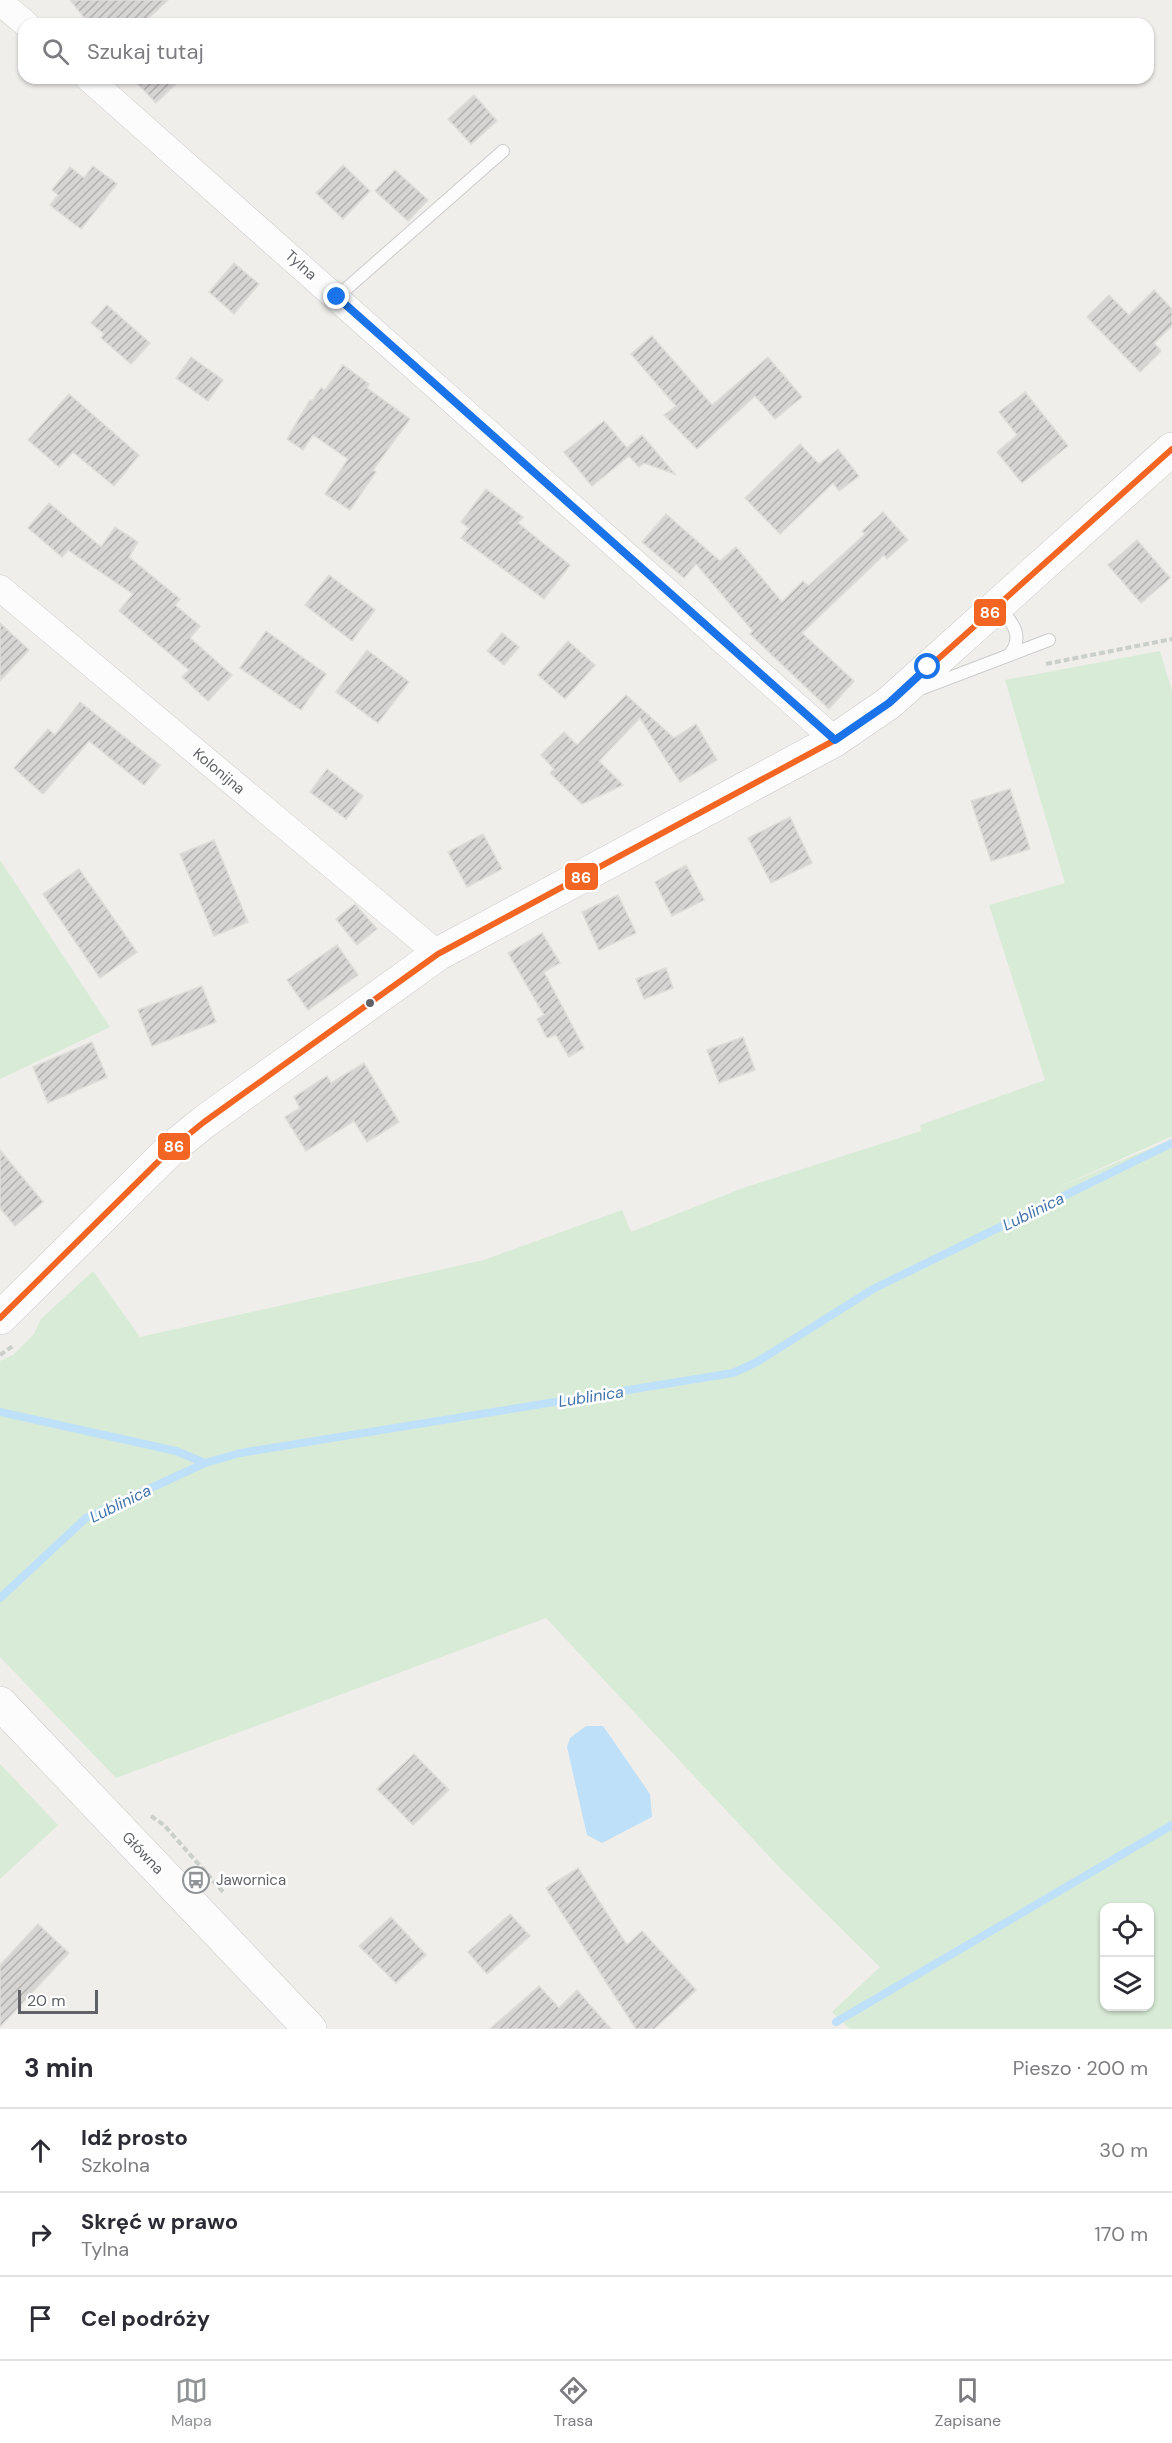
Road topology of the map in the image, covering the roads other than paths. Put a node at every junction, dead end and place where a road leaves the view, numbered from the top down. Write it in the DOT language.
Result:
graph roads {
  1 [pos="0,2"];
  2 [pos="19,18"];
  3 [pos="95,84"];
  4 [pos="503,152"];
  5 [pos="337,297"];
  6 [pos="1172,449"];
  7 [pos="0,588"];
  8 [pos="997,606"];
  9 [pos="1048,640"];
  10 [pos="1010,654"];
  11 [pos="889,703"];
  12 [pos="835,740"];
  13 [pos="438,954"];
  14 [pos="0,1318"];
  15 [pos="0,1702"];
  16 [pos="310,2029"];
  1 -- 2 [label="street"];
  3 -- 5 [label="street, Tylna"];
  4 -- 5 [label="lane"];
  5 -- 12 [label="street, Tylna"];
  6 -- 8 [label="street"];
  7 -- 13 [label="street, Kolonijna"];
  8 -- 10 [label="lane"];
  8 -- 11 [label="street"];
  9 -- 10 [label="lane"];
  10 -- 11 [label="lane"];
  11 -- 12 [label="street"];
  12 -- 13 [label="street"];
  13 -- 14 [label="street"];
  15 -- 16 [label="street, Główna"];
}
